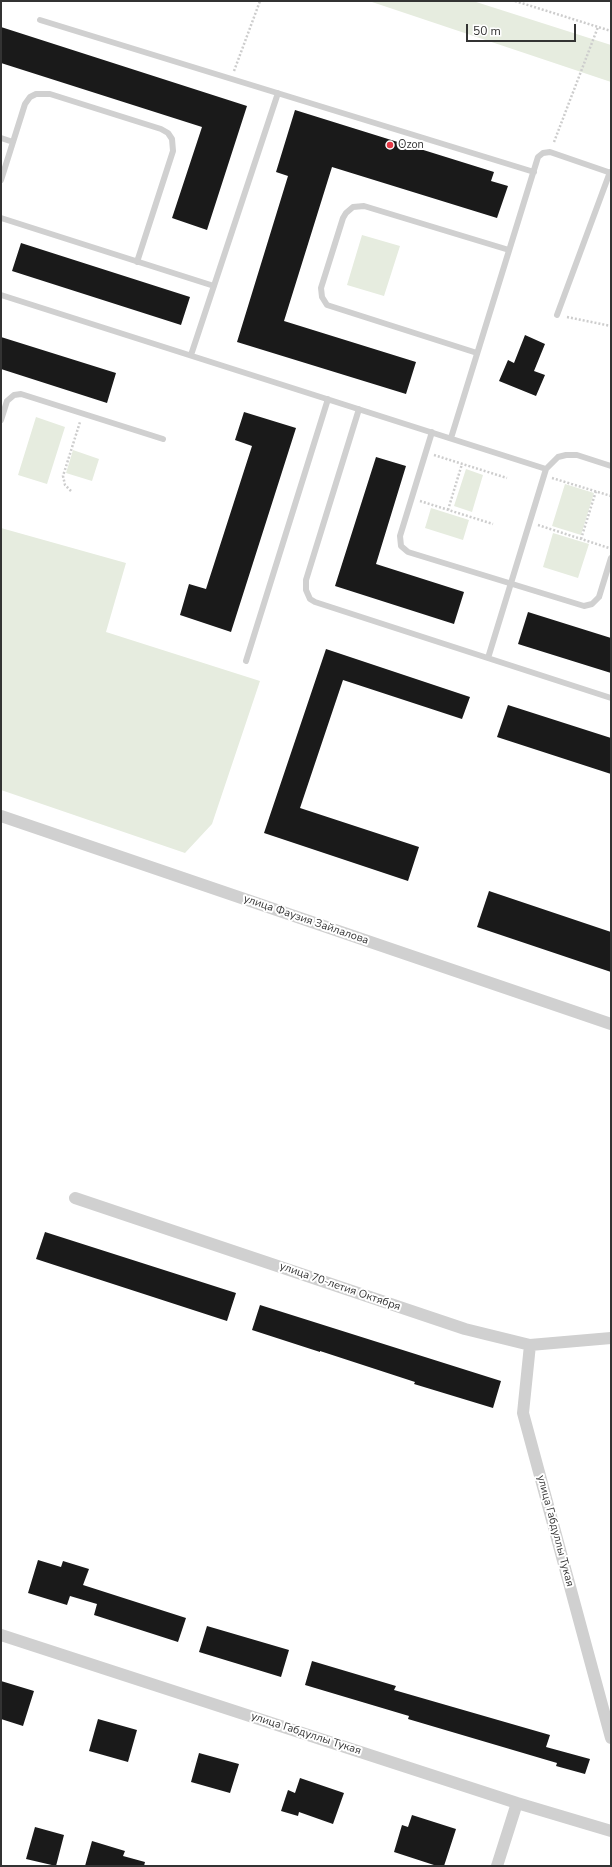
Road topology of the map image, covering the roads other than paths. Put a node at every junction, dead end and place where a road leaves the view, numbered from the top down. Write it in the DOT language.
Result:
graph roads {
  1 [pos="40,20"];
  2 [pos="278,93"];
  3 [pos="1,138"];
  4 [pos="13,142"];
  5 [pos="534,172"];
  6 [pos="611,173"];
  7 [pos="1,180"];
  8 [pos="1,218"];
  9 [pos="509,250"];
  10 [pos="137,262"];
  11 [pos="214,286"];
  12 [pos="1,295"];
  13 [pos="557,315"];
  14 [pos="478,352"];
  15 [pos="191,356"];
  16 [pos="328,399"];
  17 [pos="359,409"];
  18 [pos="1,420"];
  19 [pos="432,432"];
  20 [pos="451,438"];
  21 [pos="164,439"];
  22 [pos="611,466"];
  23 [pos="545,472"];
  24 [pos="611,558"];
  25 [pos="511,584"];
  26 [pos="488,658"];
  27 [pos="246,660"];
  28 [pos="611,698"];
  29 [pos="1,816"];
  30 [pos="611,1024"];
  31 [pos="75,1198"];
  32 [pos="611,1338"];
  33 [pos="530,1345"];
  34 [pos="1,1635"];
  35 [pos="611,1738"];
  36 [pos="517,1803"];
  37 [pos="611,1831"];
  38 [pos="497,1866"];
  1 -- 2 [label="lane"];
  2 -- 5 [label="lane"];
  2 -- 11 [label="lane"];
  3 -- 4 [label="lane"];
  4 -- 7 [label="lane"];
  4 -- 10 [label="lane"];
  5 -- 6 [label="lane"];
  5 -- 9 [label="lane"];
  6 -- 13 [label="lane"];
  8 -- 10 [label="lane"];
  9 -- 14 [label="lane"];
  9 -- 14 [label="lane"];
  10 -- 11 [label="lane"];
  11 -- 15 [label="lane"];
  12 -- 15 [label="lane"];
  14 -- 20 [label="lane"];
  15 -- 16 [label="lane"];
  16 -- 17 [label="lane"];
  16 -- 27 [label="lane"];
  17 -- 19 [label="lane"];
  17 -- 26 [label="lane"];
  18 -- 21 [label="lane"];
  19 -- 20 [label="lane"];
  19 -- 25 [label="lane"];
  20 -- 23 [label="lane"];
  22 -- 23 [label="lane"];
  23 -- 25 [label="lane"];
  24 -- 25 [label="lane"];
  25 -- 26 [label="lane"];
  26 -- 28 [label="lane"];
  29 -- 30 [label="street, улица Фаузия Зайлалова"];
  31 -- 33 [label="street, улица 70-летия Октября"];
  32 -- 33 [label="street, улица 70-летия Октября"];
  33 -- 35 [label="street, улица Габдуллы Тукая"];
  34 -- 36 [label="street, улица Габдуллы Тукая"];
  36 -- 37 [label="street, улица Габдуллы Тукая"];
  36 -- 38 [label="street"];
}
